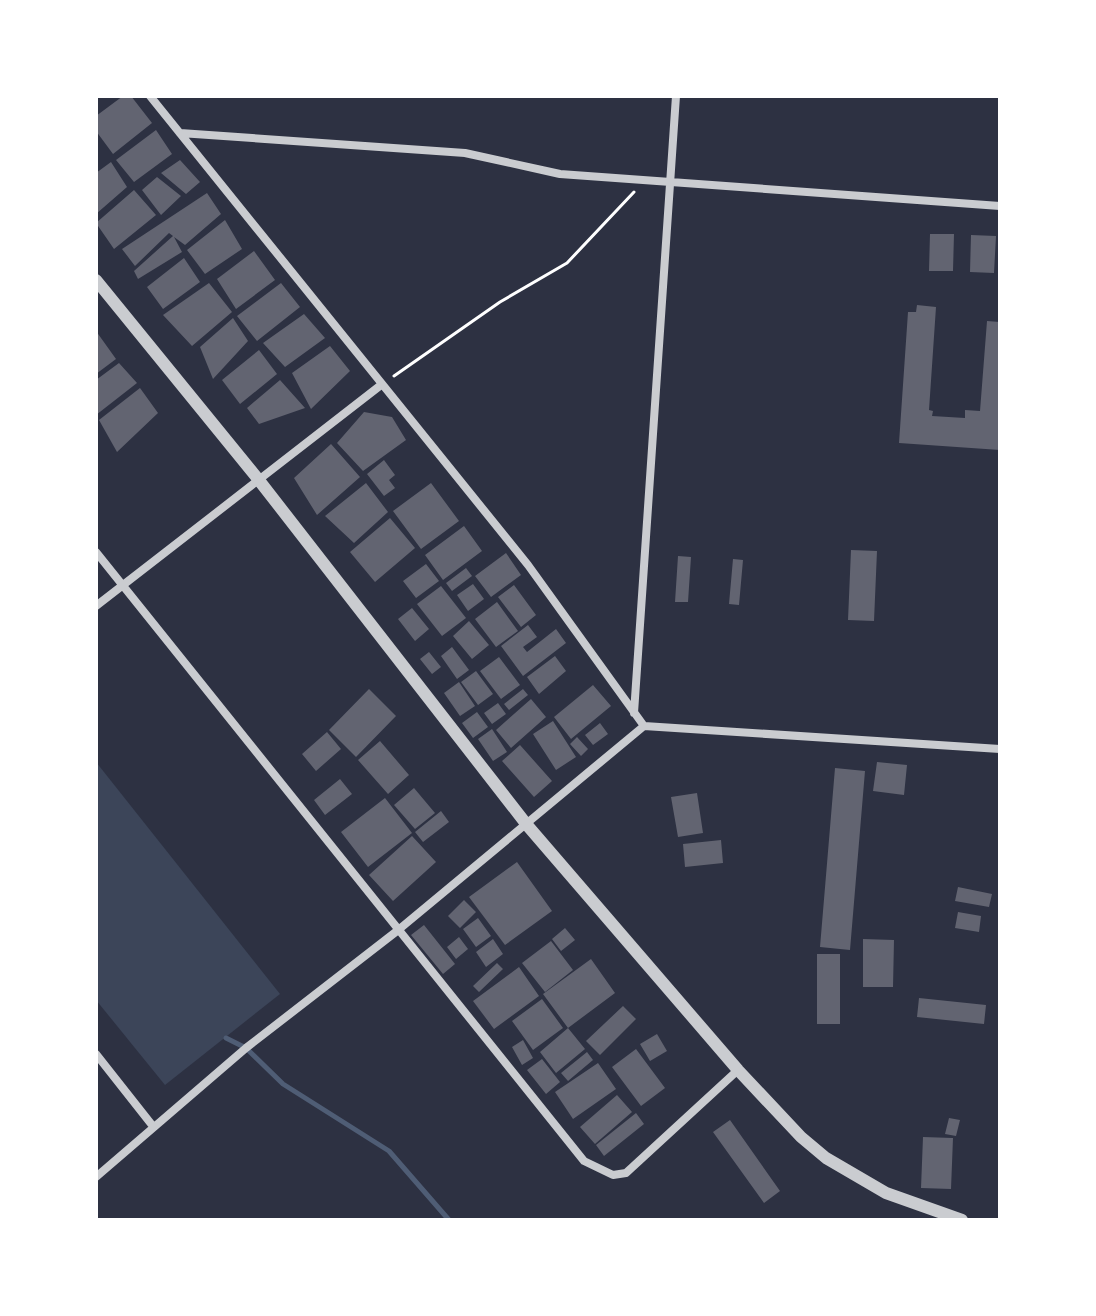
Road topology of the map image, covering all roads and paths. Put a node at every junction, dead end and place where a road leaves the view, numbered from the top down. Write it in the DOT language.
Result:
graph roads {
  1 [pos="150,96"];
  2 [pos="676,96"];
  3 [pos="180,133"];
  4 [pos="646,181"];
  5 [pos="671,183"];
  6 [pos="1000,206"];
  7 [pos="96,280"];
  8 [pos="381,385"];
  9 [pos="258,479"];
  10 [pos="96,552"];
  11 [pos="122,585"];
  12 [pos="96,606"];
  13 [pos="634,714"];
  14 [pos="644,726"];
  15 [pos="1000,749"];
  16 [pos="527,825"];
  17 [pos="397,931"];
  18 [pos="96,1054"];
  19 [pos="738,1070"];
  20 [pos="152,1125"];
  21 [pos="96,1177"];
  22 [pos="962,1220"];
  1 -- 3 [label="street"];
  2 -- 5 [label="street"];
  3 -- 4 [label="street"];
  3 -- 8 [label="street"];
  4 -- 5 [label="street"];
  4 -- 8 [label="path"];
  5 -- 6 [label="street"];
  5 -- 13 [label="street"];
  7 -- 9 [label="street"];
  8 -- 9 [label="street"];
  8 -- 13 [label="street"];
  9 -- 11 [label="street"];
  9 -- 16 [label="street"];
  10 -- 11 [label="street"];
  11 -- 12 [label="street"];
  11 -- 17 [label="street"];
  13 -- 14 [label="street"];
  14 -- 15 [label="street"];
  14 -- 16 [label="street"];
  16 -- 17 [label="street"];
  16 -- 19 [label="street"];
  17 -- 19 [label="street"];
  17 -- 20 [label="street"];
  18 -- 20 [label="street"];
  19 -- 22 [label="street"];
  20 -- 21 [label="street"];
}
